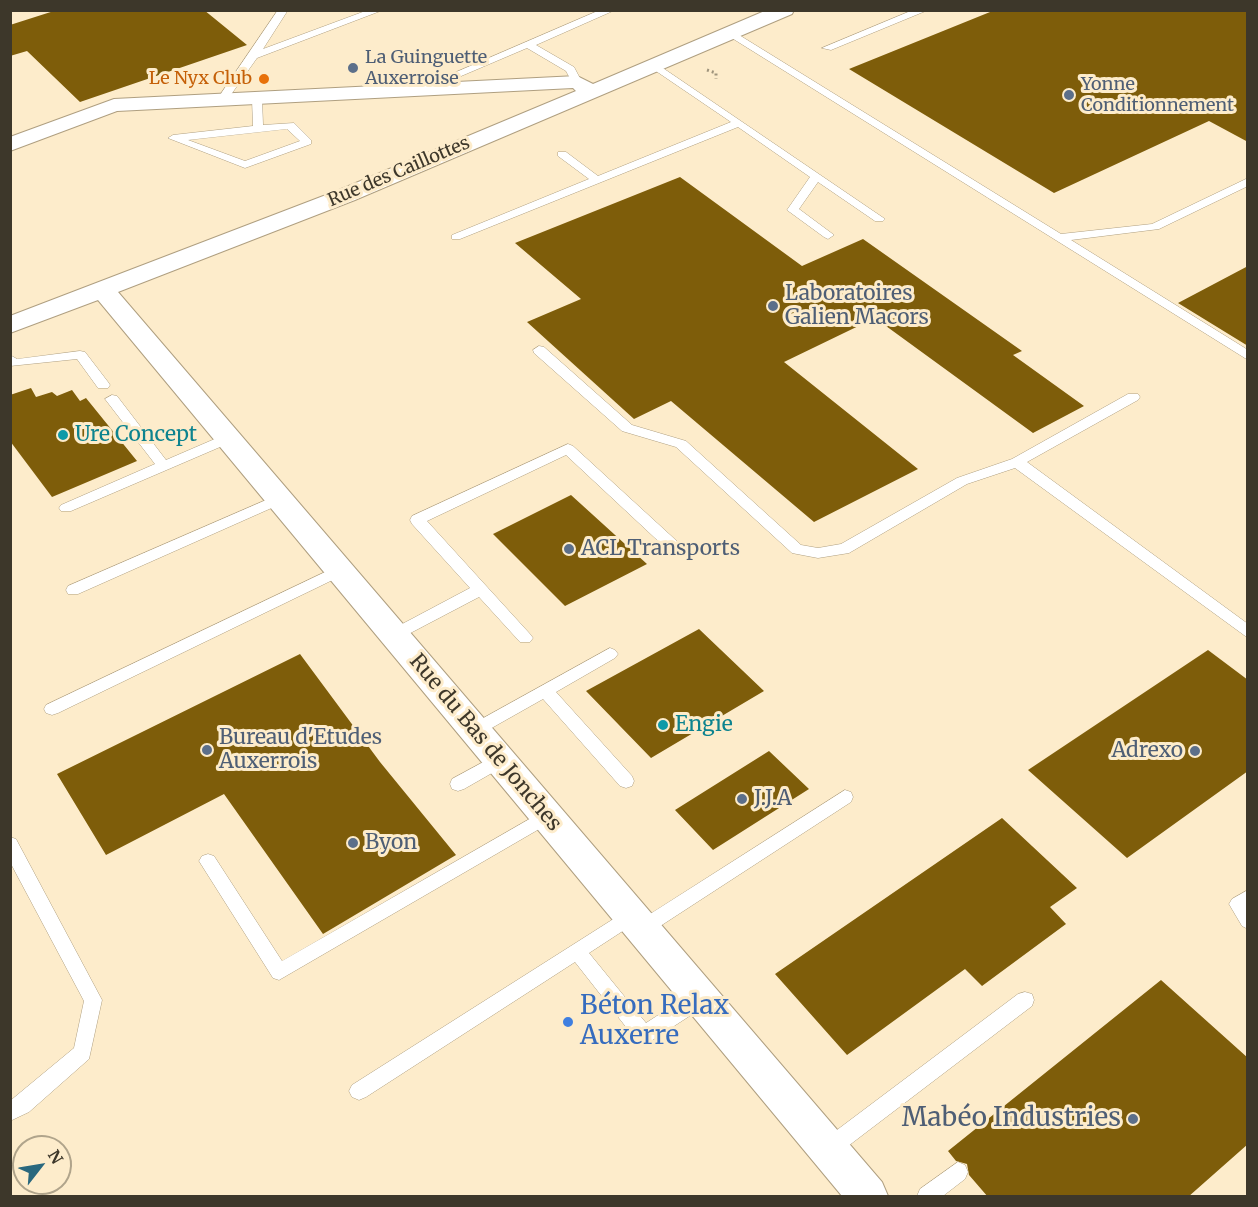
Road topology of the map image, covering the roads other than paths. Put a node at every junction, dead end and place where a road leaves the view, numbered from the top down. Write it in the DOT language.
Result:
graph roads {
  1 [pos="283,10"];
  2 [pos="378,10"];
  3 [pos="610,10"];
  4 [pos="785,10"];
  5 [pos="923,10"];
  6 [pos="906,13"];
  7 [pos="731,33"];
  8 [pos="527,44"];
  9 [pos="827,48"];
  10 [pos="253,56"];
  11 [pos="654,65"];
  12 [pos="459,87"];
  13 [pos="584,87"];
  14 [pos="422,89"];
  15 [pos="257,99"];
  16 [pos="221,101"];
  17 [pos="739,123"];
  18 [pos="511,126"];
  19 [pos="258,129"];
  20 [pos="10,145"];
  21 [pos="562,154"];
  22 [pos="816,176"];
  23 [pos="597,180"];
  24 [pos="1248,181"];
  25 [pos="879,219"];
  26 [pos="828,235"];
  27 [pos="456,237"];
  28 [pos="1060,238"];
  29 [pos="102,289"];
  30 [pos="10,325"];
  31 [pos="538,350"];
  32 [pos="1248,356"];
  33 [pos="10,359"];
  34 [pos="103,385"];
  35 [pos="1133,397"];
  36 [pos="112,399"];
  37 [pos="228,438"];
  38 [pos="1017,462"];
  39 [pos="164,466"];
  40 [pos="279,499"];
  41 [pos="66,508"];
  42 [pos="675,548"];
  43 [pos="340,570"];
  44 [pos="481,589"];
  45 [pos="73,590"];
  46 [pos="1248,632"];
  47 [pos="394,635"];
  48 [pos="525,638"];
  49 [pos="610,654"];
  50 [pos="545,691"];
  51 [pos="52,709"];
  52 [pos="475,730"];
  53 [pos="500,760"];
  54 [pos="626,781"];
  55 [pos="458,784"];
  56 [pos="844,797"];
  57 [pos="547,816"];
  58 [pos="10,844"];
  59 [pos="208,861"];
  60 [pos="1248,897"];
  61 [pos="1248,921"];
  62 [pos="637,922"];
  63 [pos="577,951"];
  64 [pos="701,998"];
  65 [pos="1024,1000"];
  66 [pos="359,1091"];
  67 [pos="10,1112"];
  68 [pos="828,1149"];
  69 [pos="958,1172"];
  70 [pos="868,1197"];
  71 [pos="927,1197"];
  1 -- 10 [label="lane"];
  2 -- 10 [label="lane"];
  3 -- 8 [label="lane"];
  4 -- 7 [label="street, Rue des Caillottes"];
  5 -- 6 [label="lane"];
  6 -- 9 [label="lane"];
  7 -- 11 [label="street, Rue des Caillottes"];
  7 -- 28 [label="lane"];
  8 -- 13 [label="lane"];
  8 -- 14 [label="lane"];
  10 -- 16 [label="lane"];
  11 -- 13 [label="street, Rue des Caillottes"];
  11 -- 17 [label="lane"];
  12 -- 13 [label="street"];
  12 -- 14 [label="street"];
  12 -- 18 [label="street"];
  13 -- 18 [label="street, Rue des Caillottes"];
  14 -- 15 [label="street"];
  15 -- 16 [label="street"];
  15 -- 19 [label="lane"];
  16 -- 20 [label="street"];
  17 -- 22 [label="lane"];
  17 -- 23 [label="lane"];
  18 -- 29 [label="street, Rue des Caillottes"];
  19 -- 19 [label="lane"];
  21 -- 23 [label="lane"];
  22 -- 25 [label="lane"];
  22 -- 26 [label="lane"];
  23 -- 27 [label="lane"];
  24 -- 28 [label="lane"];
  28 -- 32 [label="lane"];
  29 -- 30 [label="street, Rue des Caillottes"];
  29 -- 37 [label="street, Rue du Bas de Jonches"];
  31 -- 38 [label="lane"];
  33 -- 34 [label="lane"];
  35 -- 38 [label="lane"];
  36 -- 39 [label="lane"];
  37 -- 39 [label="lane"];
  37 -- 40 [label="street, Rue du Bas de Jonches"];
  38 -- 46 [label="lane"];
  39 -- 41 [label="lane"];
  40 -- 43 [label="street, Rue du Bas de Jonches"];
  40 -- 45 [label="lane"];
  42 -- 44 [label="lane"];
  43 -- 47 [label="street, Rue du Bas de Jonches"];
  43 -- 51 [label="lane"];
  44 -- 47 [label="lane"];
  44 -- 48 [label="lane"];
  47 -- 52 [label="street, Rue du Bas de Jonches"];
  49 -- 50 [label="lane"];
  50 -- 52 [label="lane"];
  50 -- 54 [label="lane"];
  52 -- 53 [label="street, Rue du Bas de Jonches"];
  53 -- 55 [label="lane"];
  53 -- 57 [label="street, Rue du Bas de Jonches"];
  56 -- 62 [label="lane"];
  57 -- 59 [label="lane"];
  57 -- 62 [label="street, Rue du Bas de Jonches"];
  58 -- 67 [label="lane"];
  60 -- 61 [label="lane"];
  62 -- 63 [label="lane"];
  62 -- 64 [label="street, Rue du Bas de Jonches"];
  63 -- 64 [label="lane"];
  63 -- 66 [label="lane"];
  64 -- 68 [label="street, Rue du Bas de Jonches"];
  65 -- 68 [label="lane"];
  68 -- 70 [label="street, Rue du Bas de Jonches"];
  69 -- 71 [label="lane"];
}
